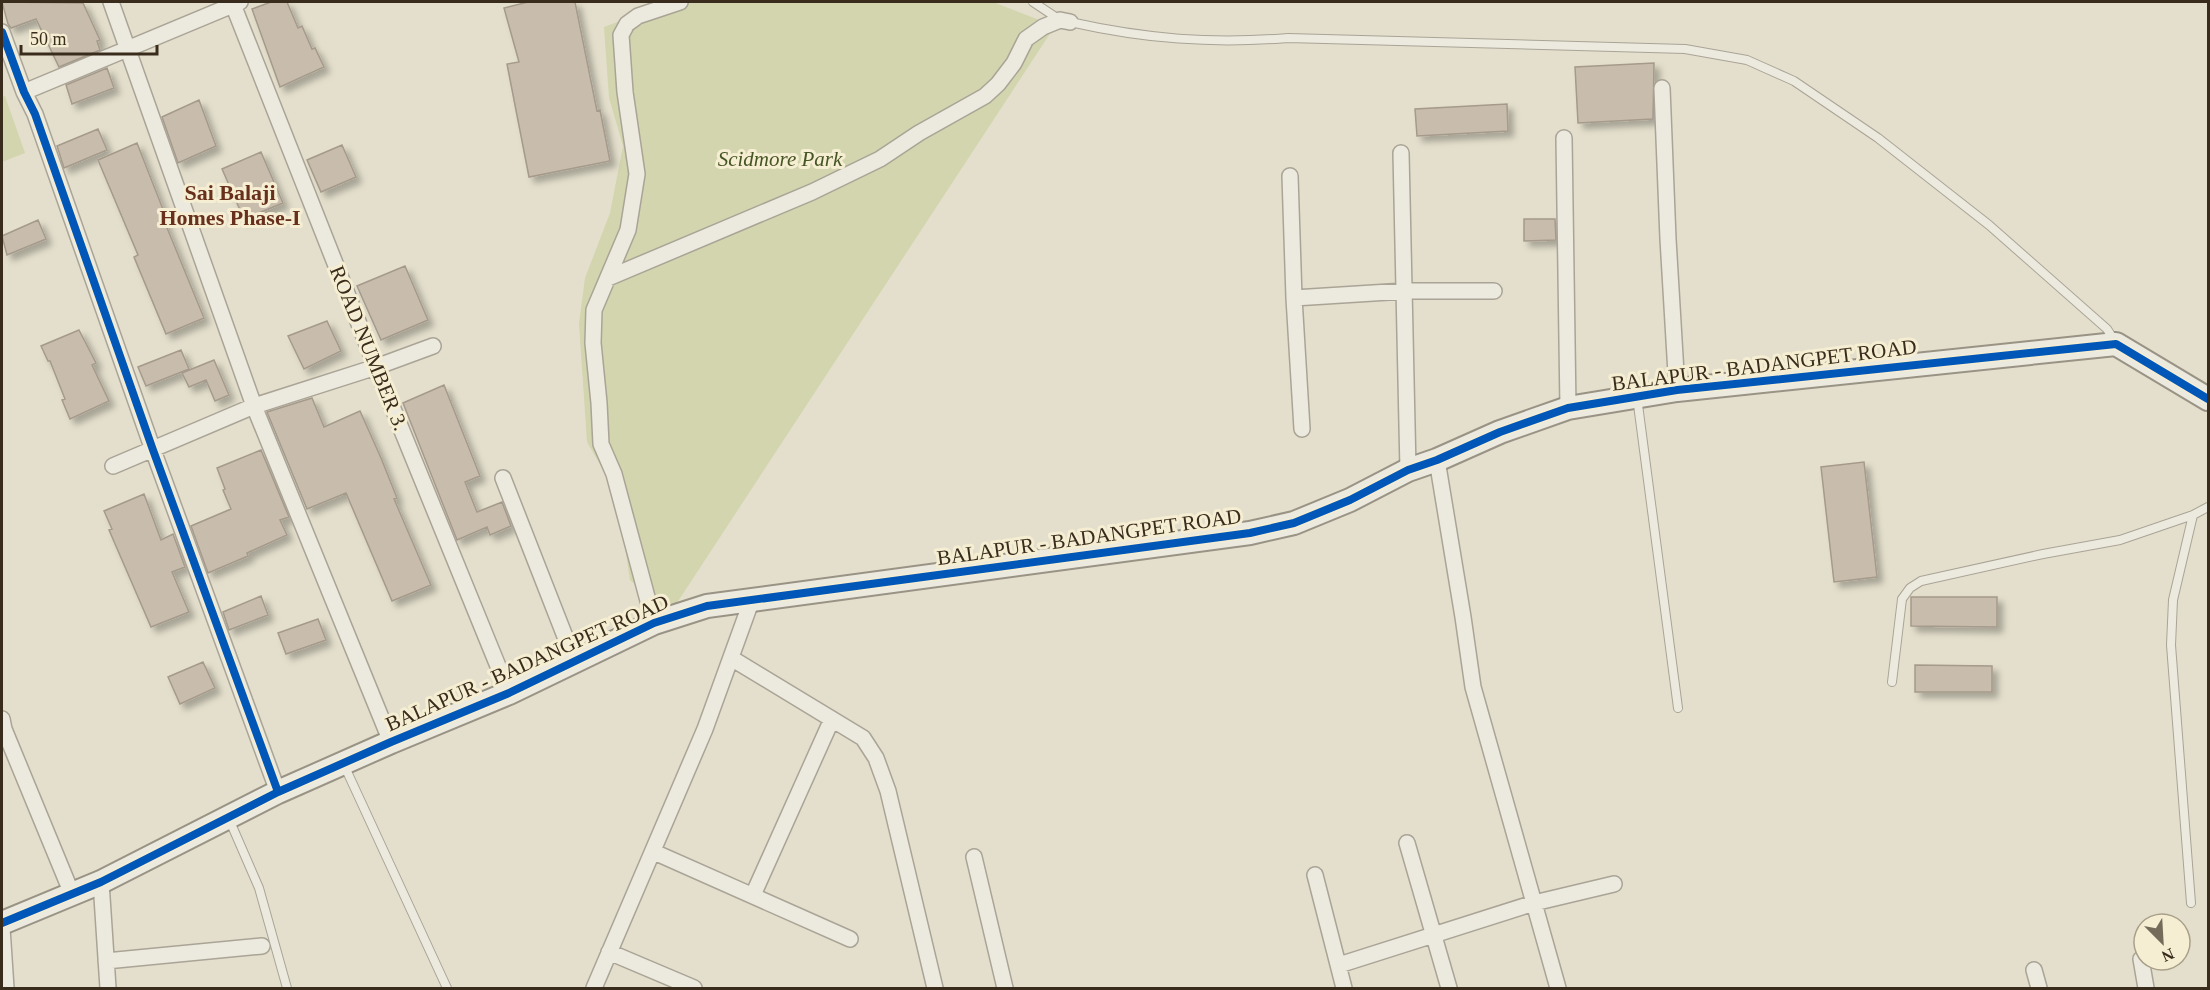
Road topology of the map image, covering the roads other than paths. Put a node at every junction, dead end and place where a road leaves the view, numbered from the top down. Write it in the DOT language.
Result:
graph roads {
  1 [pos="111,2"];
  2 [pos="235,2"];
  3 [pos="680,2"];
  4 [pos="1033,2"];
  5 [pos="1065,21"];
  6 [pos="2,32"];
  7 [pos="126,48"];
  8 [pos="1662,87"];
  9 [pos="24,93"];
  10 [pos="1564,138"];
  11 [pos="1401,153"];
  12 [pos="1290,176"];
  13 [pos="608,278"];
  14 [pos="1405,291"];
  15 [pos="1494,291"];
  16 [pos="1294,298"];
  17 [pos="2116,344"];
  18 [pos="433,346"];
  19 [pos="376,367"];
  20 [pos="1677,390"];
  21 [pos="1637,396"];
  22 [pos="2208,399"];
  23 [pos="254,406"];
  24 [pos="1568,408"];
  25 [pos="1302,429"];
  26 [pos="153,450"];
  27 [pos="1437,460"];
  28 [pos="113,466"];
  29 [pos="1408,470"];
  30 [pos="503,478"];
  31 [pos="2208,507"];
  32 [pos="2193,515"];
  33 [pos="751,602"];
  34 [pos="654,623"];
  35 [pos="731,658"];
  36 [pos="575,662"];
  37 [pos="1892,682"];
  38 [pos="509,693"];
  39 [pos="1678,708"];
  40 [pos="2,719"];
  41 [pos="832,719"];
  42 [pos="391,742"];
  43 [pos="343,763"];
  44 [pos="278,792"];
  45 [pos="228,818"];
  46 [pos="1407,843"];
  47 [pos="654,852"];
  48 [pos="974,857"];
  49 [pos="1315,875"];
  50 [pos="101,882"];
  51 [pos="1614,885"];
  52 [pos="72,894"];
  53 [pos="753,895"];
  54 [pos="1534,903"];
  55 [pos="2191,903"];
  56 [pos="2,926"];
  57 [pos="1434,933"];
  58 [pos="850,939"];
  59 [pos="262,946"];
  60 [pos="609,952"];
  61 [pos="106,961"];
  62 [pos="1339,965"];
  63 [pos="2034,970"];
  64 [pos="2143,972"];
  65 [pos="6,988"];
  66 [pos="108,988"];
  67 [pos="287,988"];
  68 [pos="447,988"];
  69 [pos="594,988"];
  70 [pos="694,988"];
  71 [pos="935,988"];
  72 [pos="1005,988"];
  73 [pos="1344,988"];
  74 [pos="1449,988"];
  75 [pos="1558,988"];
  76 [pos="2039,988"];
  77 [pos="2146,988"];
  1 -- 7 [label="street"];
  2 -- 7 [label="street"];
  2 -- 19 [label="street, ROAD NUMBER 3."];
  3 -- 13 [label="street"];
  4 -- 5 [label="lane"];
  5 -- 13 [label="street"];
  5 -- 17 [label="lane"];
  6 -- 9 [label="street"];
  7 -- 9 [label="street"];
  7 -- 23 [label="street"];
  8 -- 20 [label="street"];
  9 -- 26 [label="street"];
  10 -- 24 [label="street"];
  11 -- 14 [label="street"];
  12 -- 16 [label="street"];
  13 -- 34 [label="street"];
  14 -- 15 [label="street"];
  14 -- 16 [label="street"];
  14 -- 29 [label="street"];
  16 -- 25 [label="street"];
  17 -- 20 [label="street, BALAPUR - BADANGPET ROAD"];
  17 -- 22 [label="street"];
  18 -- 19 [label="street"];
  19 -- 23 [label="street"];
  19 -- 38 [label="street, ROAD NUMBER 3."];
  20 -- 21 [label="street, BALAPUR - BADANGPET ROAD"];
  21 -- 24 [label="street, BALAPUR - BADANGPET ROAD"];
  21 -- 39 [label="lane"];
  23 -- 26 [label="street"];
  23 -- 42 [label="street"];
  24 -- 27 [label="street, BALAPUR - BADANGPET ROAD"];
  26 -- 28 [label="street"];
  26 -- 44 [label="street"];
  27 -- 29 [label="street, BALAPUR - BADANGPET ROAD"];
  27 -- 54 [label="street"];
  29 -- 33 [label="street, BALAPUR - BADANGPET ROAD"];
  30 -- 36 [label="street"];
  31 -- 32 [label="lane"];
  32 -- 37 [label="lane"];
  32 -- 55 [label="lane"];
  33 -- 34 [label="street, BALAPUR - BADANGPET ROAD"];
  33 -- 35 [label="street"];
  34 -- 36 [label="street, BALAPUR - BADANGPET ROAD"];
  35 -- 41 [label="street"];
  35 -- 47 [label="street"];
  36 -- 38 [label="street, BALAPUR - BADANGPET ROAD"];
  38 -- 42 [label="street, BALAPUR - BADANGPET ROAD"];
  40 -- 52 [label="street"];
  41 -- 53 [label="street"];
  41 -- 71 [label="street"];
  42 -- 43 [label="street, BALAPUR - BADANGPET ROAD"];
  43 -- 44 [label="street, BALAPUR - BADANGPET ROAD"];
  43 -- 68 [label="lane"];
  44 -- 45 [label="street, BALAPUR - BADANGPET ROAD"];
  45 -- 50 [label="street, BALAPUR - BADANGPET ROAD"];
  45 -- 67 [label="lane"];
  46 -- 57 [label="street"];
  47 -- 53 [label="street"];
  47 -- 60 [label="street"];
  48 -- 72 [label="street"];
  49 -- 62 [label="street"];
  50 -- 52 [label="street, BALAPUR - BADANGPET ROAD"];
  50 -- 61 [label="street"];
  51 -- 54 [label="street"];
  52 -- 56 [label="street, BALAPUR - BADANGPET ROAD"];
  53 -- 58 [label="street"];
  54 -- 57 [label="street"];
  54 -- 75 [label="street"];
  56 -- 65 [label="street"];
  57 -- 62 [label="street"];
  57 -- 74 [label="street"];
  59 -- 61 [label="street"];
  60 -- 69 [label="street"];
  60 -- 70 [label="street"];
  61 -- 66 [label="street"];
  62 -- 73 [label="street"];
  63 -- 76 [label="street"];
  64 -- 77 [label="street"];
}
